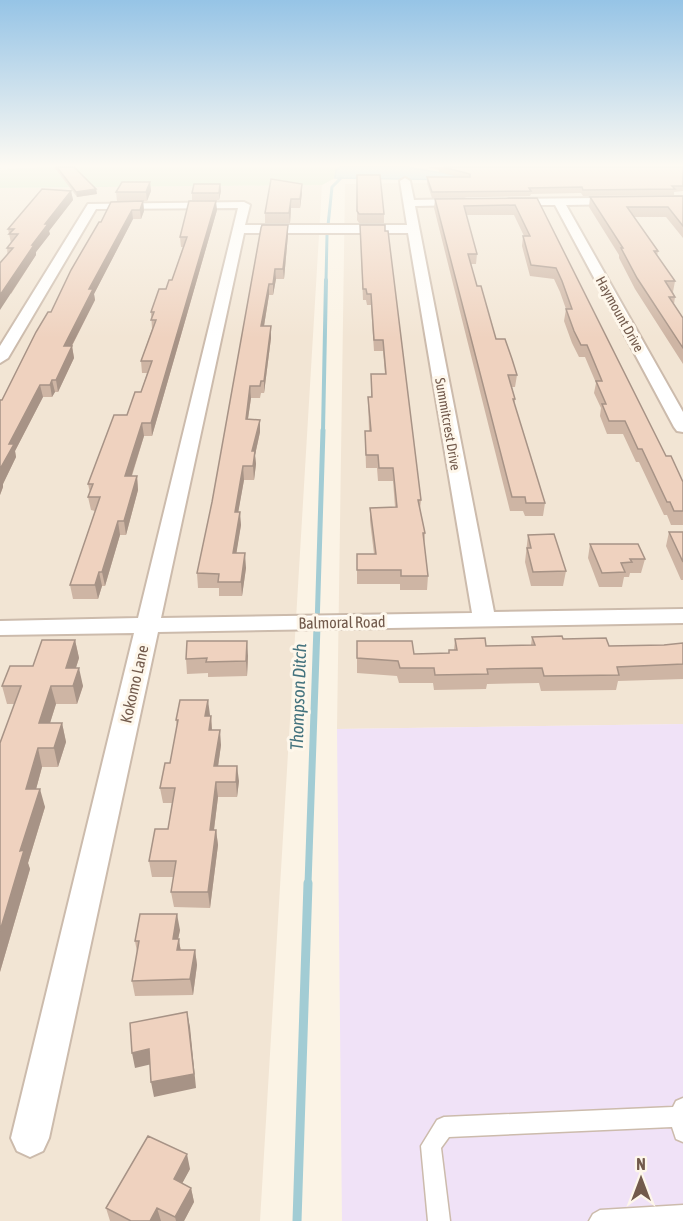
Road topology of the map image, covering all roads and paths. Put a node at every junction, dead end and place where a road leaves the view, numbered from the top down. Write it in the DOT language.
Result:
graph roads {
  1 [pos="81,224"];
  2 [pos="239,224"];
  3 [pos="412,224"];
  4 [pos="571,224"];
  5 [pos="238,229"];
  6 [pos="413,229"];
  7 [pos="0,358"];
  8 [pos="683,426"];
  9 [pos="683,615"];
  10 [pos="484,620"];
  11 [pos="147,626"];
  12 [pos="0,628"];
  13 [pos="681,1119"];
  14 [pos="30,1138"];
  15 [pos="683,1215"];
  16 [pos="439,1221"];
  17 [pos="600,1221"];
  1 -- 7 [label="street, Kokomo Lane"];
  2 -- 5 [label="street, Kokomo Lane"];
  3 -- 6 [label="street, Summitcrest Drive"];
  4 -- 8 [label="street, Haymount Drive"];
  5 -- 6 [label="street"];
  5 -- 11 [label="street, Kokomo Lane"];
  6 -- 10 [label="street, Summitcrest Drive"];
  9 -- 10 [label="street, Balmoral Road"];
  10 -- 11 [label="street, Balmoral Road"];
  11 -- 12 [label="street, Balmoral Road"];
  11 -- 14 [label="street, Kokomo Lane"];
  13 -- 16 [label="lane"];
  15 -- 17 [label="lane"];
}
